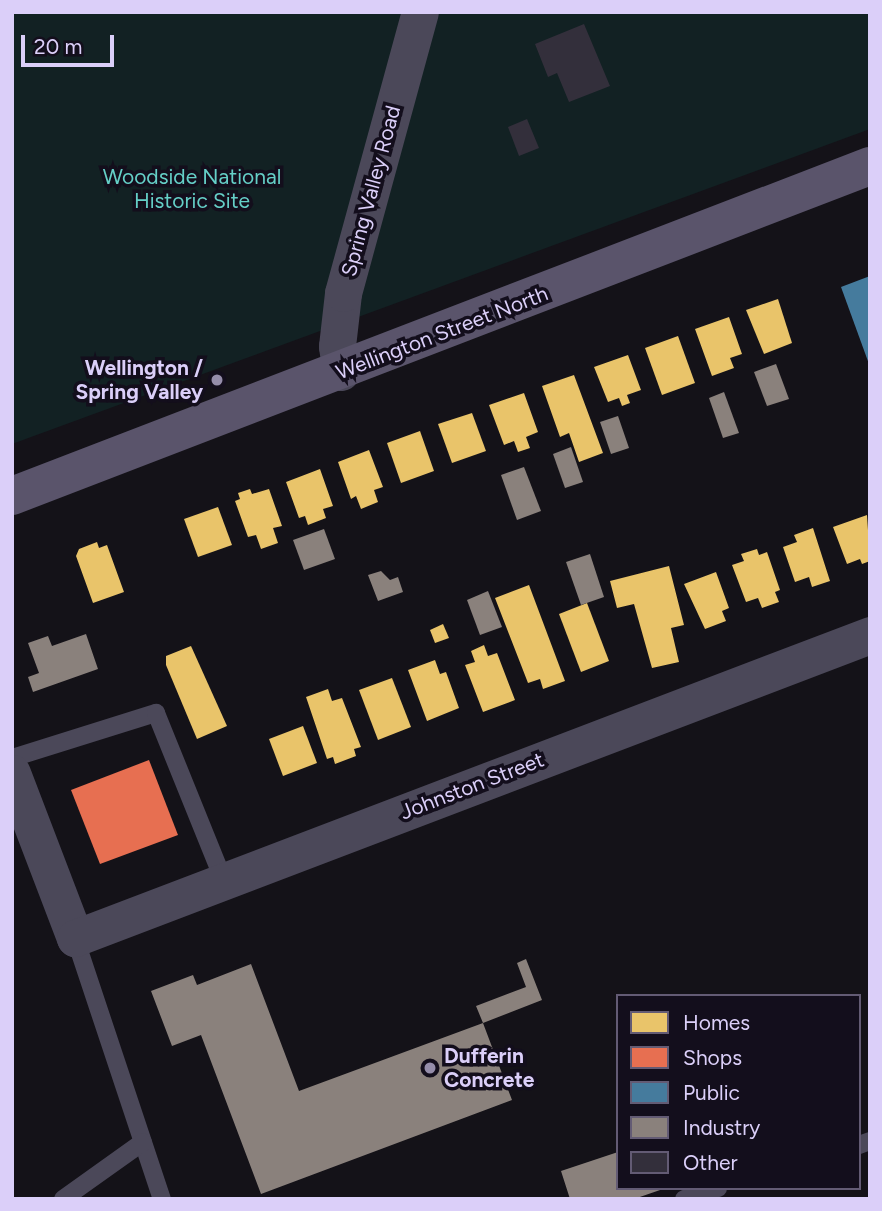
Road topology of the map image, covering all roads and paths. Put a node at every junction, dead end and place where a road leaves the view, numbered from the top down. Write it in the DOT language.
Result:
graph roads {
  1 [pos="420,12"];
  2 [pos="870,166"];
  3 [pos="341,372"];
  4 [pos="12,496"];
  5 [pos="870,635"];
  6 [pos="12,758"];
  7 [pos="12,773"];
  8 [pos="224,881"];
  9 [pos="75,938"];
  10 [pos="143,1142"];
  11 [pos="712,1190"];
  12 [pos="63,1199"];
  13 [pos="162,1199"];
  14 [pos="684,1199"];
  1 -- 3 [label="street, Spring Valley Road"];
  2 -- 3 [label="street, Wellington Street North"];
  3 -- 4 [label="street, Wellington Street North"];
  5 -- 8 [label="street, Johnston Street"];
  6 -- 8 [label="lane"];
  7 -- 9 [label="street"];
  8 -- 9 [label="street, Johnston Street"];
  9 -- 10 [label="lane"];
  10 -- 12 [label="lane"];
  10 -- 13 [label="lane"];
  11 -- 14 [label="lane"];
}
